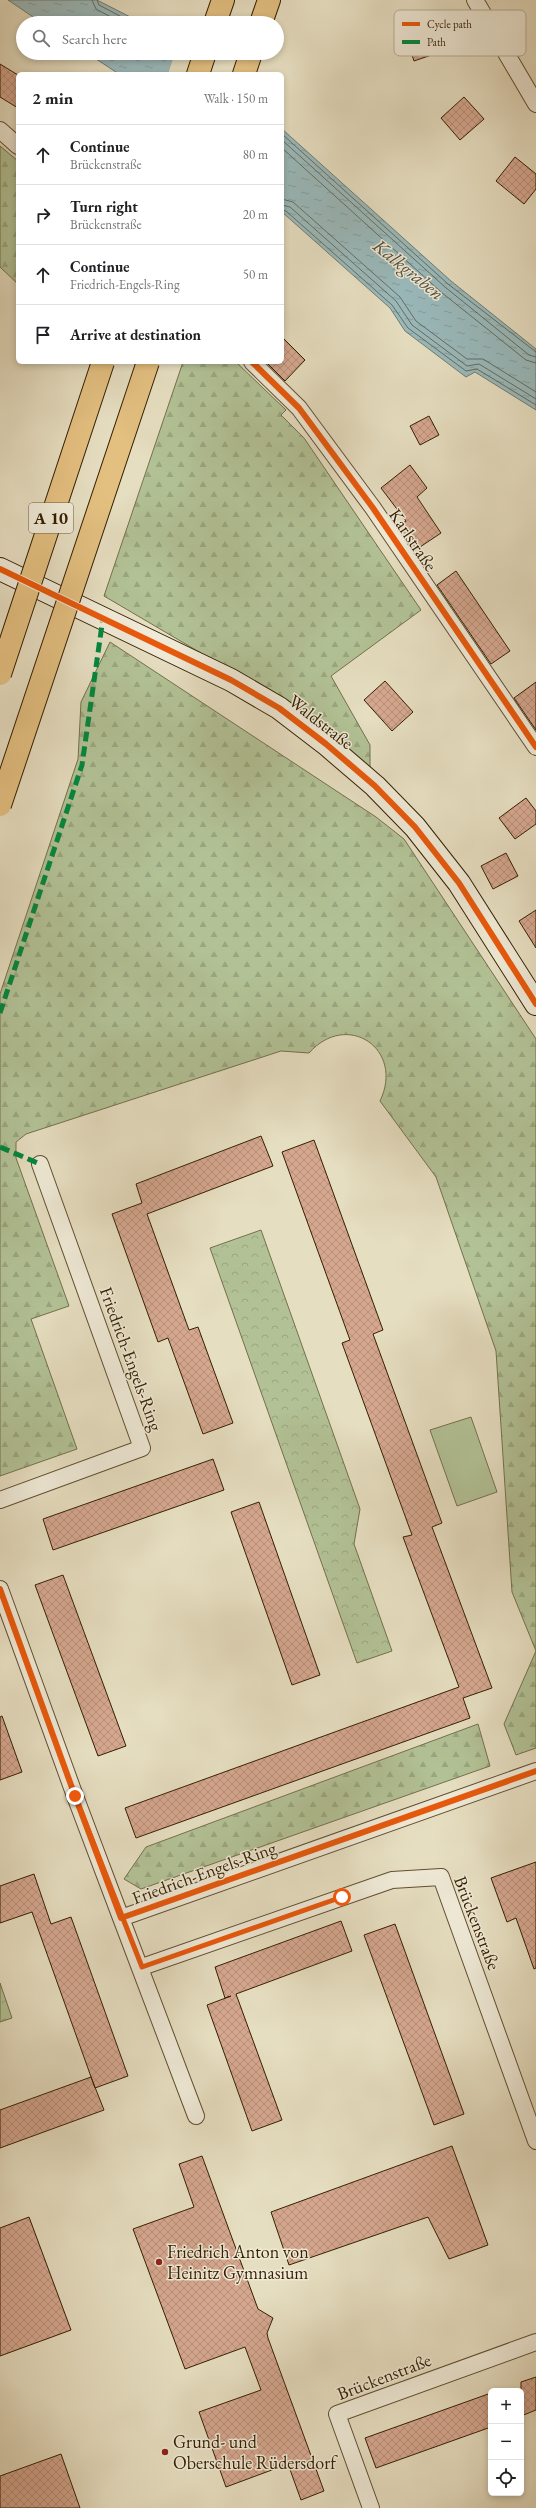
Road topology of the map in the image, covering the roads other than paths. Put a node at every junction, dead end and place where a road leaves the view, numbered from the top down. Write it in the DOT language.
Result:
graph roads {
  1 [pos="223,0"];
  2 [pos="269,0"];
  3 [pos="475,0"];
  4 [pos="481,10"];
  5 [pos="217,16"];
  6 [pos="263,16"];
  7 [pos="508,56"];
  8 [pos="203,60"];
  9 [pos="249,60"];
  10 [pos="199,72"];
  11 [pos="245,72"];
  12 [pos="536,104"];
  13 [pos="0,130"];
  14 [pos="16,144"];
  15 [pos="102,364"];
  16 [pos="147,364"];
  17 [pos="254,364"];
  18 [pos="0,568"];
  19 [pos="0,674"];
  20 [pos="536,747"];
  21 [pos="0,804"];
  22 [pos="536,1004"];
  23 [pos="40,1164"];
  24 [pos="0,1500"];
  25 [pos="0,1589"];
  26 [pos="536,1771"];
  27 [pos="122,1918"];
  28 [pos="142,1967"];
  29 [pos="196,2116"];
  30 [pos="536,2141"];
  31 [pos="536,2342"];
  32 [pos="371,2508"];
  1 -- 5 [label="highway"];
  2 -- 6 [label="highway"];
  3 -- 4 [label="street"];
  7 -- 12 [label="street"];
  8 -- 10 [label="highway"];
  9 -- 11 [label="highway"];
  13 -- 14 [label="street"];
  15 -- 19 [label="highway, A 10, bridge"];
  16 -- 21 [label="highway, A 10, bridge"];
  17 -- 20 [label="street, Karlstraße"];
  18 -- 22 [label="street, Waldstraße"];
  23 -- 24 [label="street, Friedrich-Engels-Ring"];
  25 -- 27 [label="street, Friedrich-Engels-Ring"];
  26 -- 27 [label="street, Friedrich-Engels-Ring"];
  27 -- 28 [label="street"];
  28 -- 29 [label="street"];
  28 -- 30 [label="street, Brückenstraße"];
  31 -- 32 [label="street, Brückenstraße"];
}
